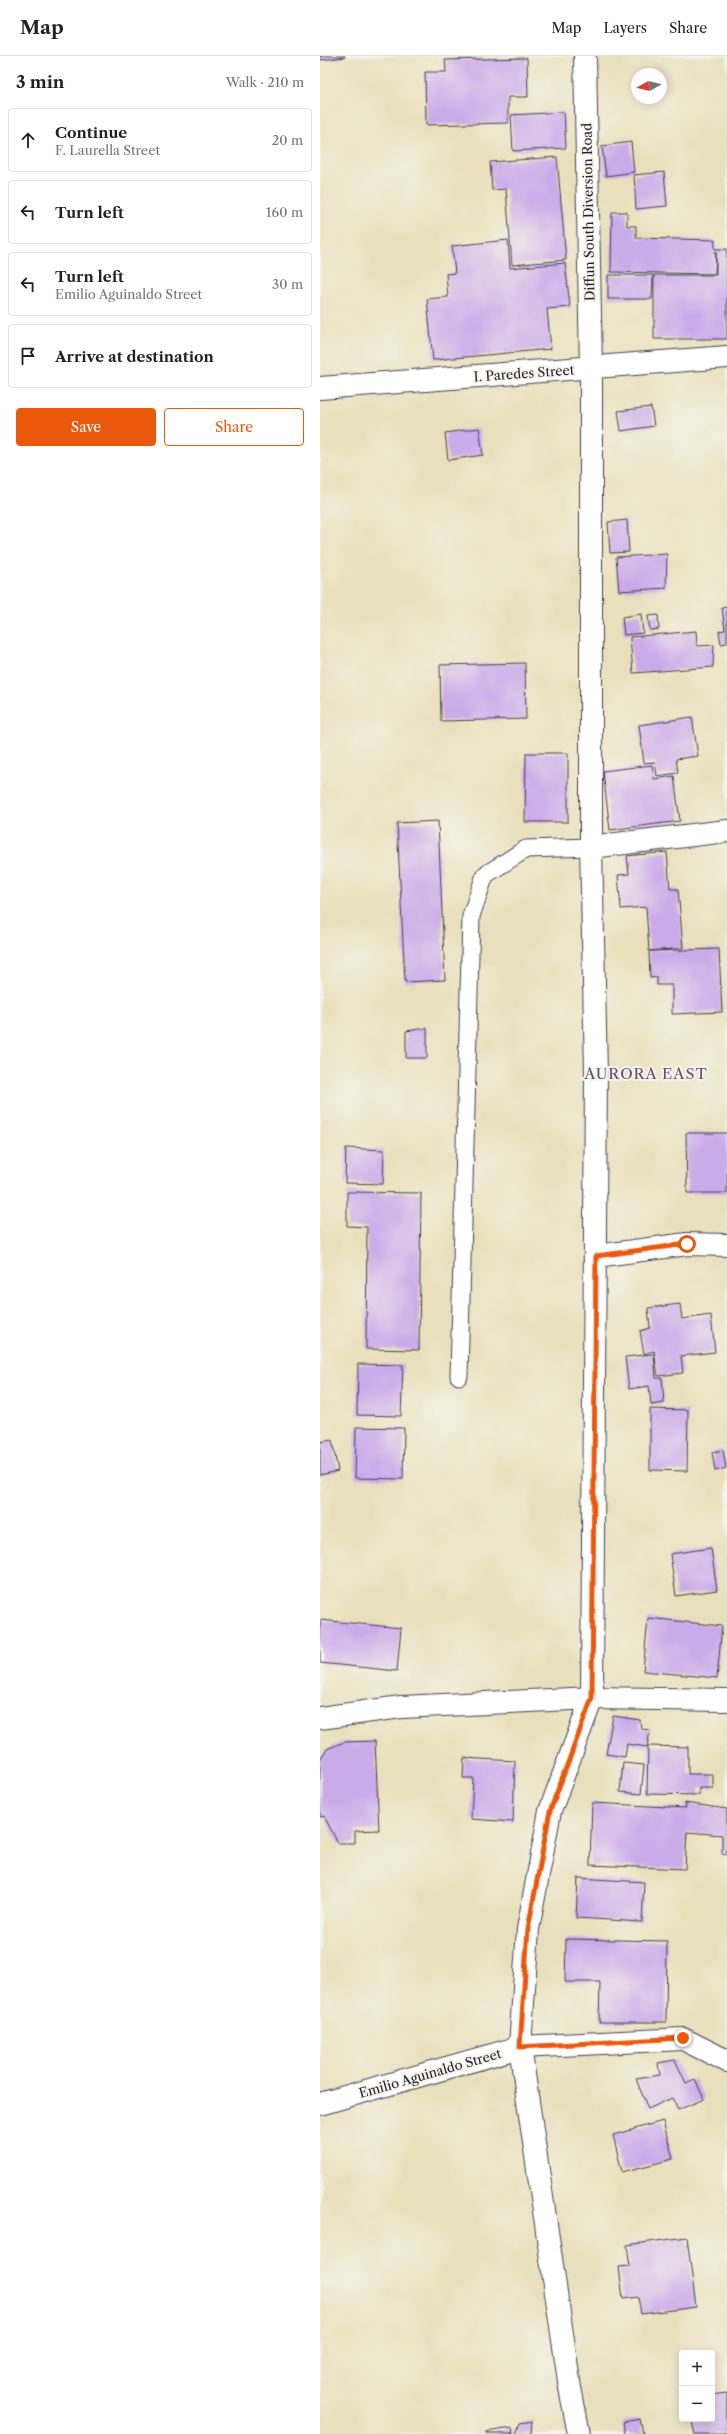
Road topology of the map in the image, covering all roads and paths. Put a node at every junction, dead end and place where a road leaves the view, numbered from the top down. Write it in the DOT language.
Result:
graph roads {
  1 [pos="585,56"];
  2 [pos="727,357"];
  3 [pos="591,368"];
  4 [pos="320,388"];
  5 [pos="727,831"];
  6 [pos="591,847"];
  7 [pos="727,1245"];
  8 [pos="596,1256"];
  9 [pos="459,1376"];
  10 [pos="592,1698"];
  11 [pos="727,1700"];
  12 [pos="320,1718"];
  13 [pos="520,2047"];
  14 [pos="727,2061"];
  15 [pos="320,2104"];
  16 [pos="579,2434"];
  1 -- 3 [label="street, Diffun South Diversion Road"];
  2 -- 3 [label="street, I. Paredes Street"];
  3 -- 4 [label="street, I. Paredes Street"];
  3 -- 6 [label="street, Diffun South Diversion Road"];
  5 -- 6 [label="street"];
  6 -- 8 [label="street, Diffun South Diversion Road"];
  6 -- 9 [label="lane"];
  7 -- 8 [label="street"];
  8 -- 10 [label="street, Diffun South Diversion Road"];
  10 -- 11 [label="street"];
  10 -- 12 [label="street"];
  10 -- 13 [label="street, Diffun South Diversion Road"];
  13 -- 14 [label="street, Emilio Aguinaldo Street"];
  13 -- 15 [label="street, Emilio Aguinaldo Street"];
  13 -- 16 [label="street, Diffun South Diversion Road"];
}
